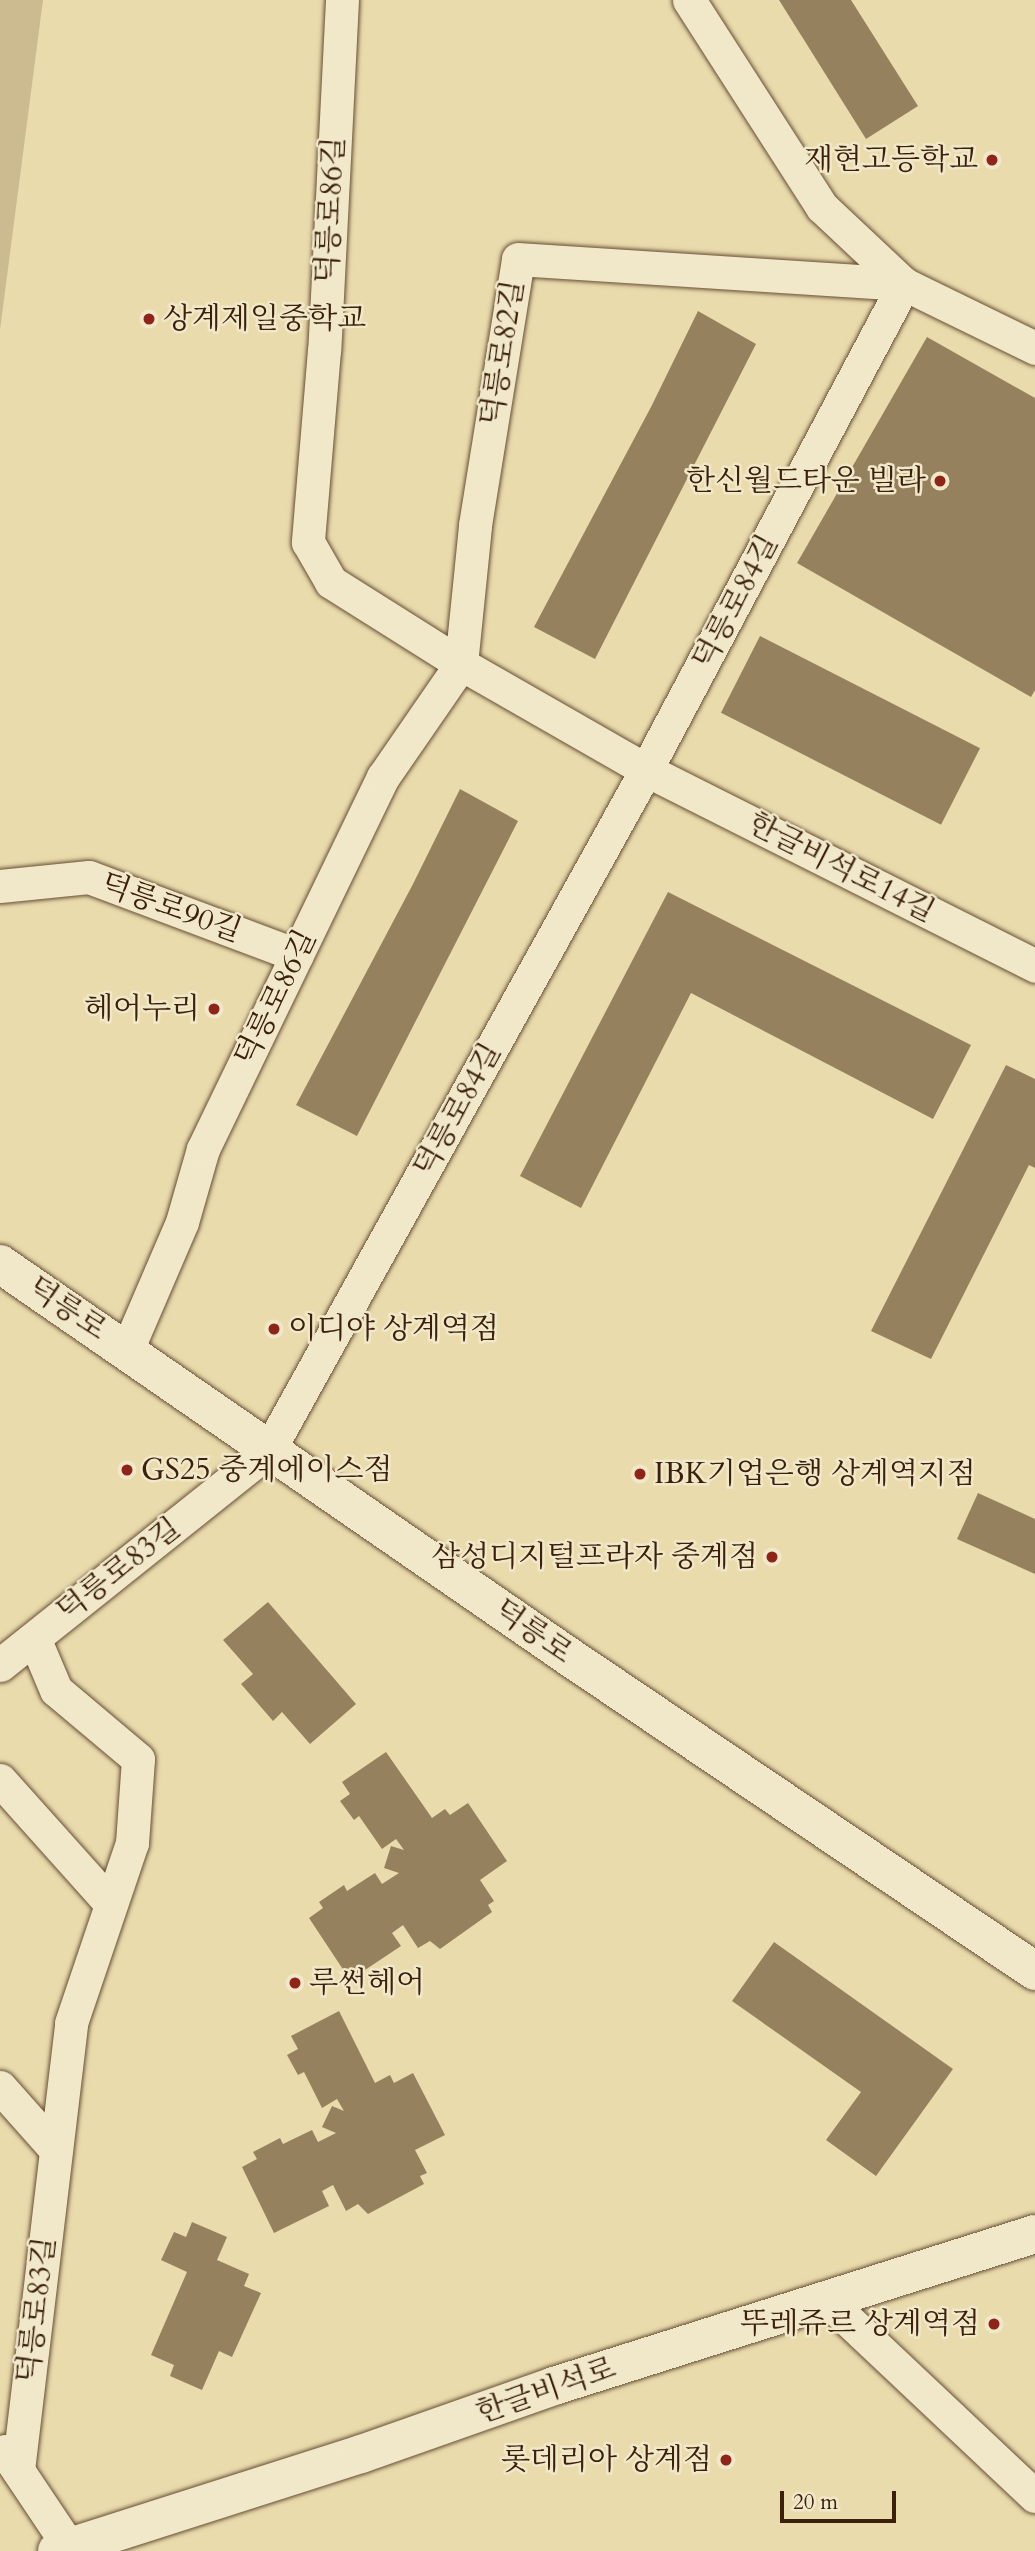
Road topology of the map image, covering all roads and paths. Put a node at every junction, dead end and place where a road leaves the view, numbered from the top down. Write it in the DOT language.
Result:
graph roads {
  1 [pos="342,0"];
  2 [pos="689,0"];
  3 [pos="904,285"];
  4 [pos="1035,348"];
  5 [pos="461,664"];
  6 [pos="646,770"];
  7 [pos="0,886"];
  8 [pos="297,955"];
  9 [pos="1035,966"];
  10 [pos="0,1264"];
  11 [pos="127,1349"];
  12 [pos="270,1450"];
  13 [pos="34,1638"];
  14 [pos="0,1665"];
  15 [pos="0,1780"];
  16 [pos="111,1904"];
  17 [pos="1035,1971"];
  18 [pos="0,2087"];
  19 [pos="56,2150"];
  20 [pos="1035,2234"];
  21 [pos="829,2302"];
  22 [pos="9,2456"];
  23 [pos="1035,2496"];
  24 [pos="66,2550"];
  1 -- 5 [label="street, 덕릉로86길"];
  2 -- 3 [label="street, 덕릉로82길"];
  3 -- 4 [label="street, 덕릉로82길"];
  3 -- 5 [label="street, 덕릉로82길"];
  3 -- 6 [label="street, 덕릉로84길"];
  5 -- 6 [label="street"];
  5 -- 8 [label="street, 덕릉로86길"];
  6 -- 9 [label="street, 한글비석로14길"];
  6 -- 12 [label="street, 덕릉로84길"];
  7 -- 8 [label="street, 덕릉로90길"];
  8 -- 11 [label="street, 덕릉로86길"];
  10 -- 11 [label="main road, 덕릉로"];
  11 -- 12 [label="main road, 덕릉로"];
  12 -- 13 [label="street, 덕릉로83길"];
  12 -- 17 [label="main road, 덕릉로"];
  13 -- 14 [label="street, 덕릉로83길"];
  13 -- 16 [label="street, 덕릉로83길"];
  15 -- 16 [label="street"];
  16 -- 19 [label="street, 덕릉로83길"];
  18 -- 19 [label="street"];
  19 -- 22 [label="street, 덕릉로83길"];
  20 -- 21 [label="main road, 한글비석로"];
  21 -- 23 [label="street"];
  21 -- 24 [label="main road, 한글비석로"];
  22 -- 24 [label="street"];
}
